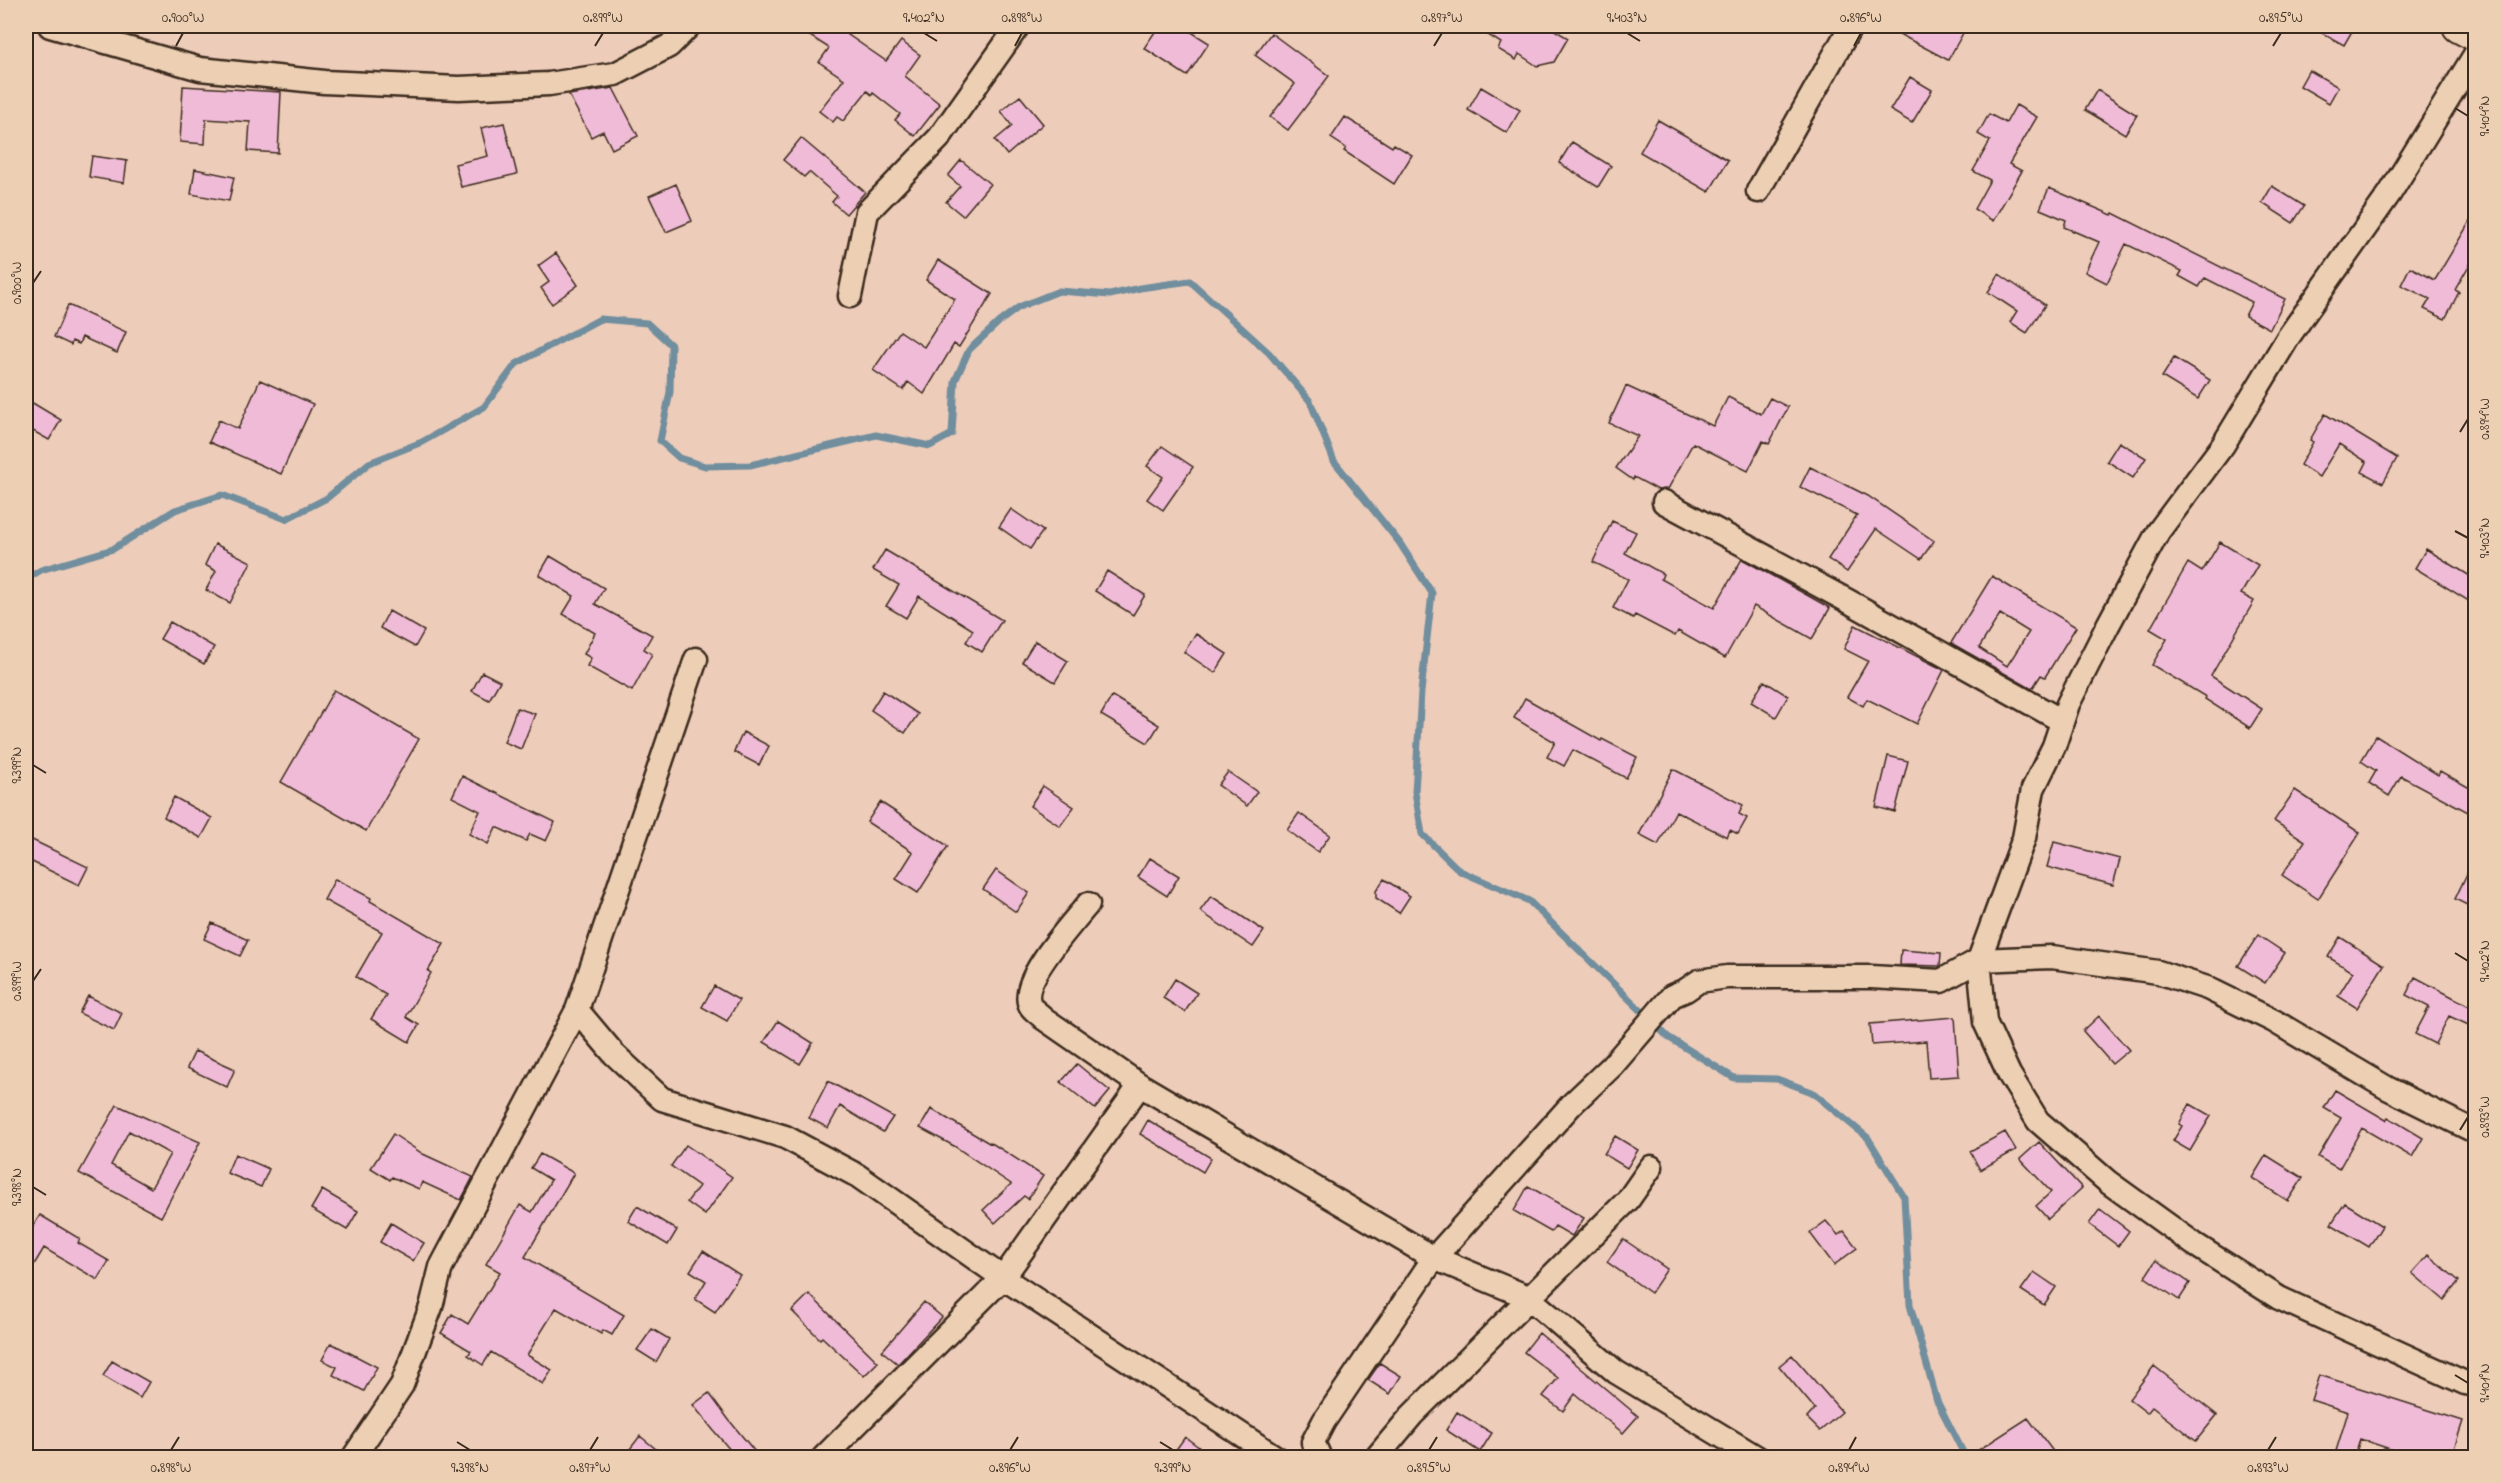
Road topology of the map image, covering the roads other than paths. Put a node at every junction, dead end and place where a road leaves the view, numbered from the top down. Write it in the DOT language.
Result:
graph roads {
  1 [pos="50,26"];
  2 [pos="689,26"];
  3 [pos="1018,26"];
  4 [pos="1851,26"];
  5 [pos="2459,26"];
  6 [pos="2475,35"];
  7 [pos="2475,53"];
  8 [pos="1758,191"];
  9 [pos="850,296"];
  10 [pos="1664,502"];
  11 [pos="696,659"];
  12 [pos="2062,721"];
  13 [pos="1088,904"];
  14 [pos="1979,960"];
  15 [pos="577,1010"];
  16 [pos="1140,1085"];
  17 [pos="2475,1132"];
  18 [pos="1651,1167"];
  19 [pos="1434,1258"];
  20 [pos="1003,1278"];
  21 [pos="1528,1297"];
  22 [pos="2475,1385"];
  23 [pos="353,1458"];
  24 [pos="823,1458"];
  25 [pos="1277,1458"];
  26 [pos="1320,1458"];
  27 [pos="1376,1458"];
  28 [pos="1758,1458"];
  1 -- 2 [label="street"];
  3 -- 9 [label="street"];
  4 -- 8 [label="street"];
  5 -- 6 [label="main road"];
  7 -- 12 [label="street"];
  10 -- 12 [label="street"];
  11 -- 15 [label="street"];
  12 -- 14 [label="street"];
  13 -- 16 [label="street"];
  14 -- 17 [label="street"];
  14 -- 19 [label="street"];
  14 -- 22 [label="street"];
  15 -- 20 [label="street"];
  15 -- 23 [label="street"];
  16 -- 19 [label="street"];
  16 -- 20 [label="street"];
  18 -- 21 [label="street"];
  19 -- 21 [label="street"];
  19 -- 26 [label="street"];
  20 -- 24 [label="street"];
  20 -- 25 [label="street"];
  21 -- 27 [label="street"];
  21 -- 28 [label="street"];
}
